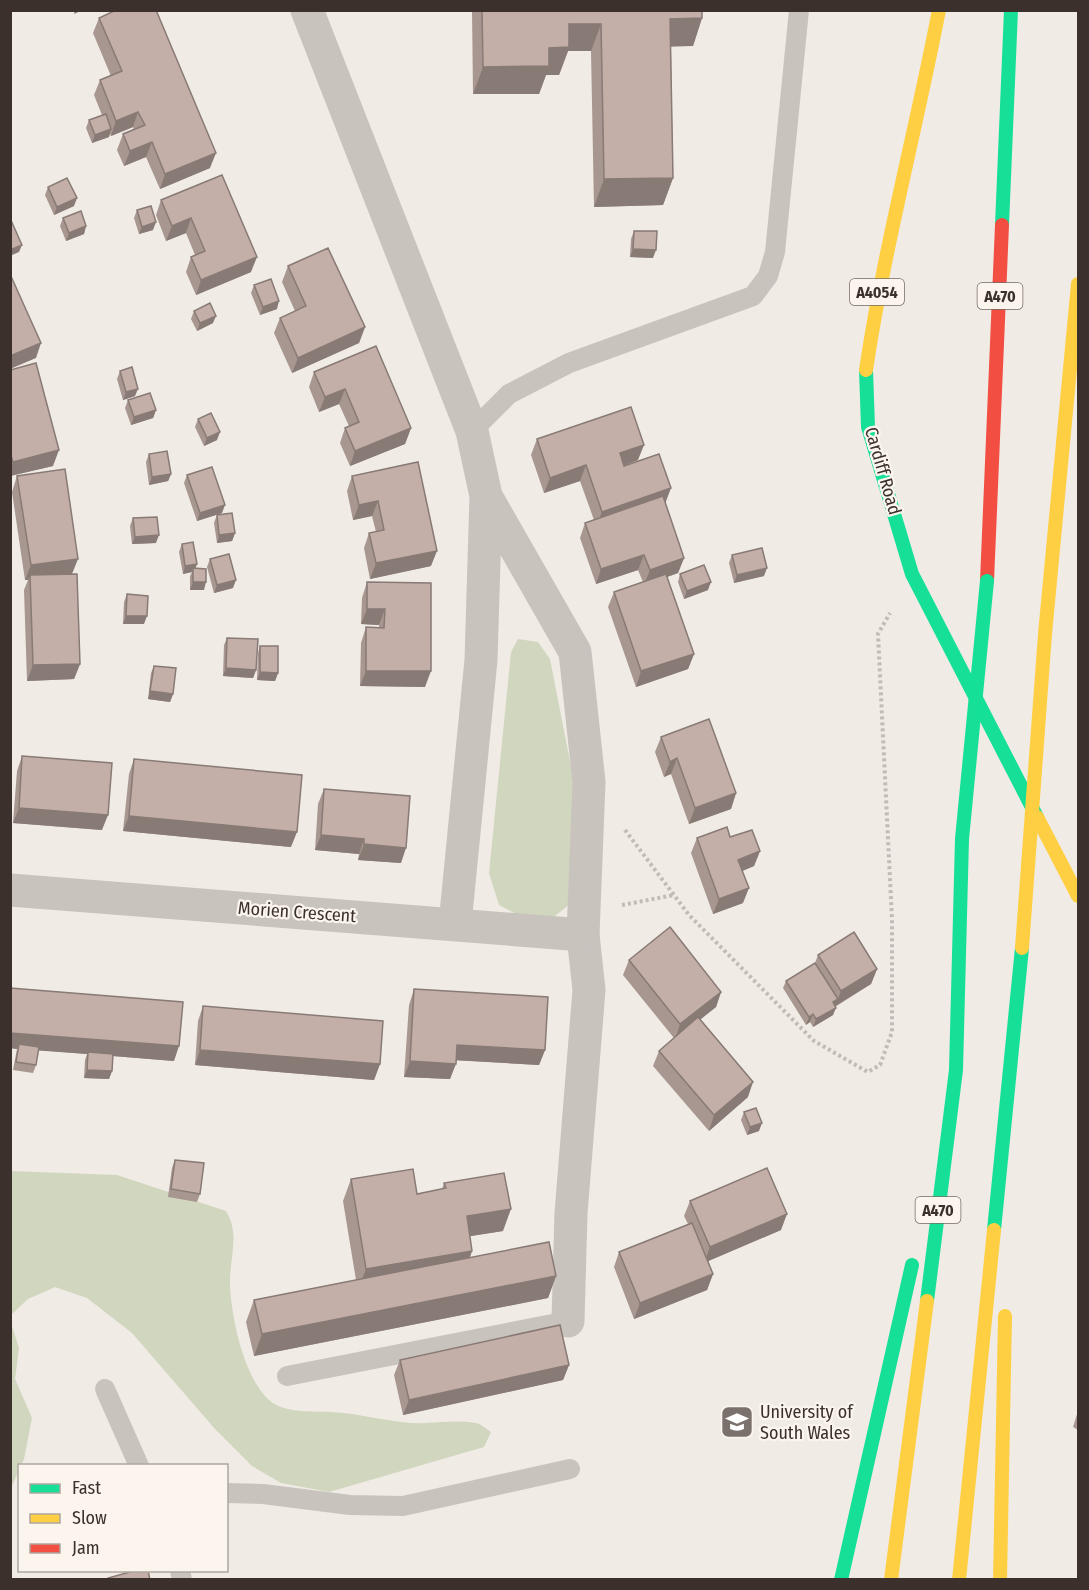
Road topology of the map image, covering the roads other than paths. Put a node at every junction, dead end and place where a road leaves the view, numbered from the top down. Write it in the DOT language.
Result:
graph roads {
  1 [pos="307,10"];
  2 [pos="799,10"];
  3 [pos="939,10"];
  4 [pos="1011,10"];
  5 [pos="1078,284"];
  6 [pos="472,431"];
  7 [pos="486,496"];
  8 [pos="10,890"];
  9 [pos="1078,896"];
  10 [pos="455,924"];
  11 [pos="584,924"];
  12 [pos="1009,1068"];
  13 [pos="957,1070"];
  14 [pos="922,1221"];
  15 [pos="915,1255"];
  16 [pos="1006,1258"];
  17 [pos="1005,1306"];
  18 [pos="568,1321"];
  19 [pos="287,1376"];
  20 [pos="105,1389"];
  21 [pos="138,1464"];
  22 [pos="570,1469"];
  23 [pos="228,1493"];
  24 [pos="841,1580"];
  25 [pos="891,1580"];
  26 [pos="959,1580"];
  27 [pos="1000,1580"];
  1 -- 6 [label="street"];
  2 -- 6 [label="lane"];
  3 -- 9 [label="main road, Cardiff Road / A4054"];
  4 -- 13 [label="main road, A470, bridge"];
  5 -- 12 [label="main road, bridge"];
  6 -- 7 [label="street"];
  7 -- 10 [label="street"];
  7 -- 11 [label="street"];
  8 -- 10 [label="street, Morien Crescent"];
  10 -- 11 [label="street, Morien Crescent"];
  11 -- 18 [label="street"];
  12 -- 16 [label="main road"];
  12 -- 26 [label="main road"];
  13 -- 14 [label="main road"];
  13 -- 25 [label="main road, A470"];
  15 -- 24 [label="main road"];
  17 -- 27 [label="main road"];
  18 -- 19 [label="lane"];
  20 -- 21 [label="lane"];
  22 -- 23 [label="lane"];
}
